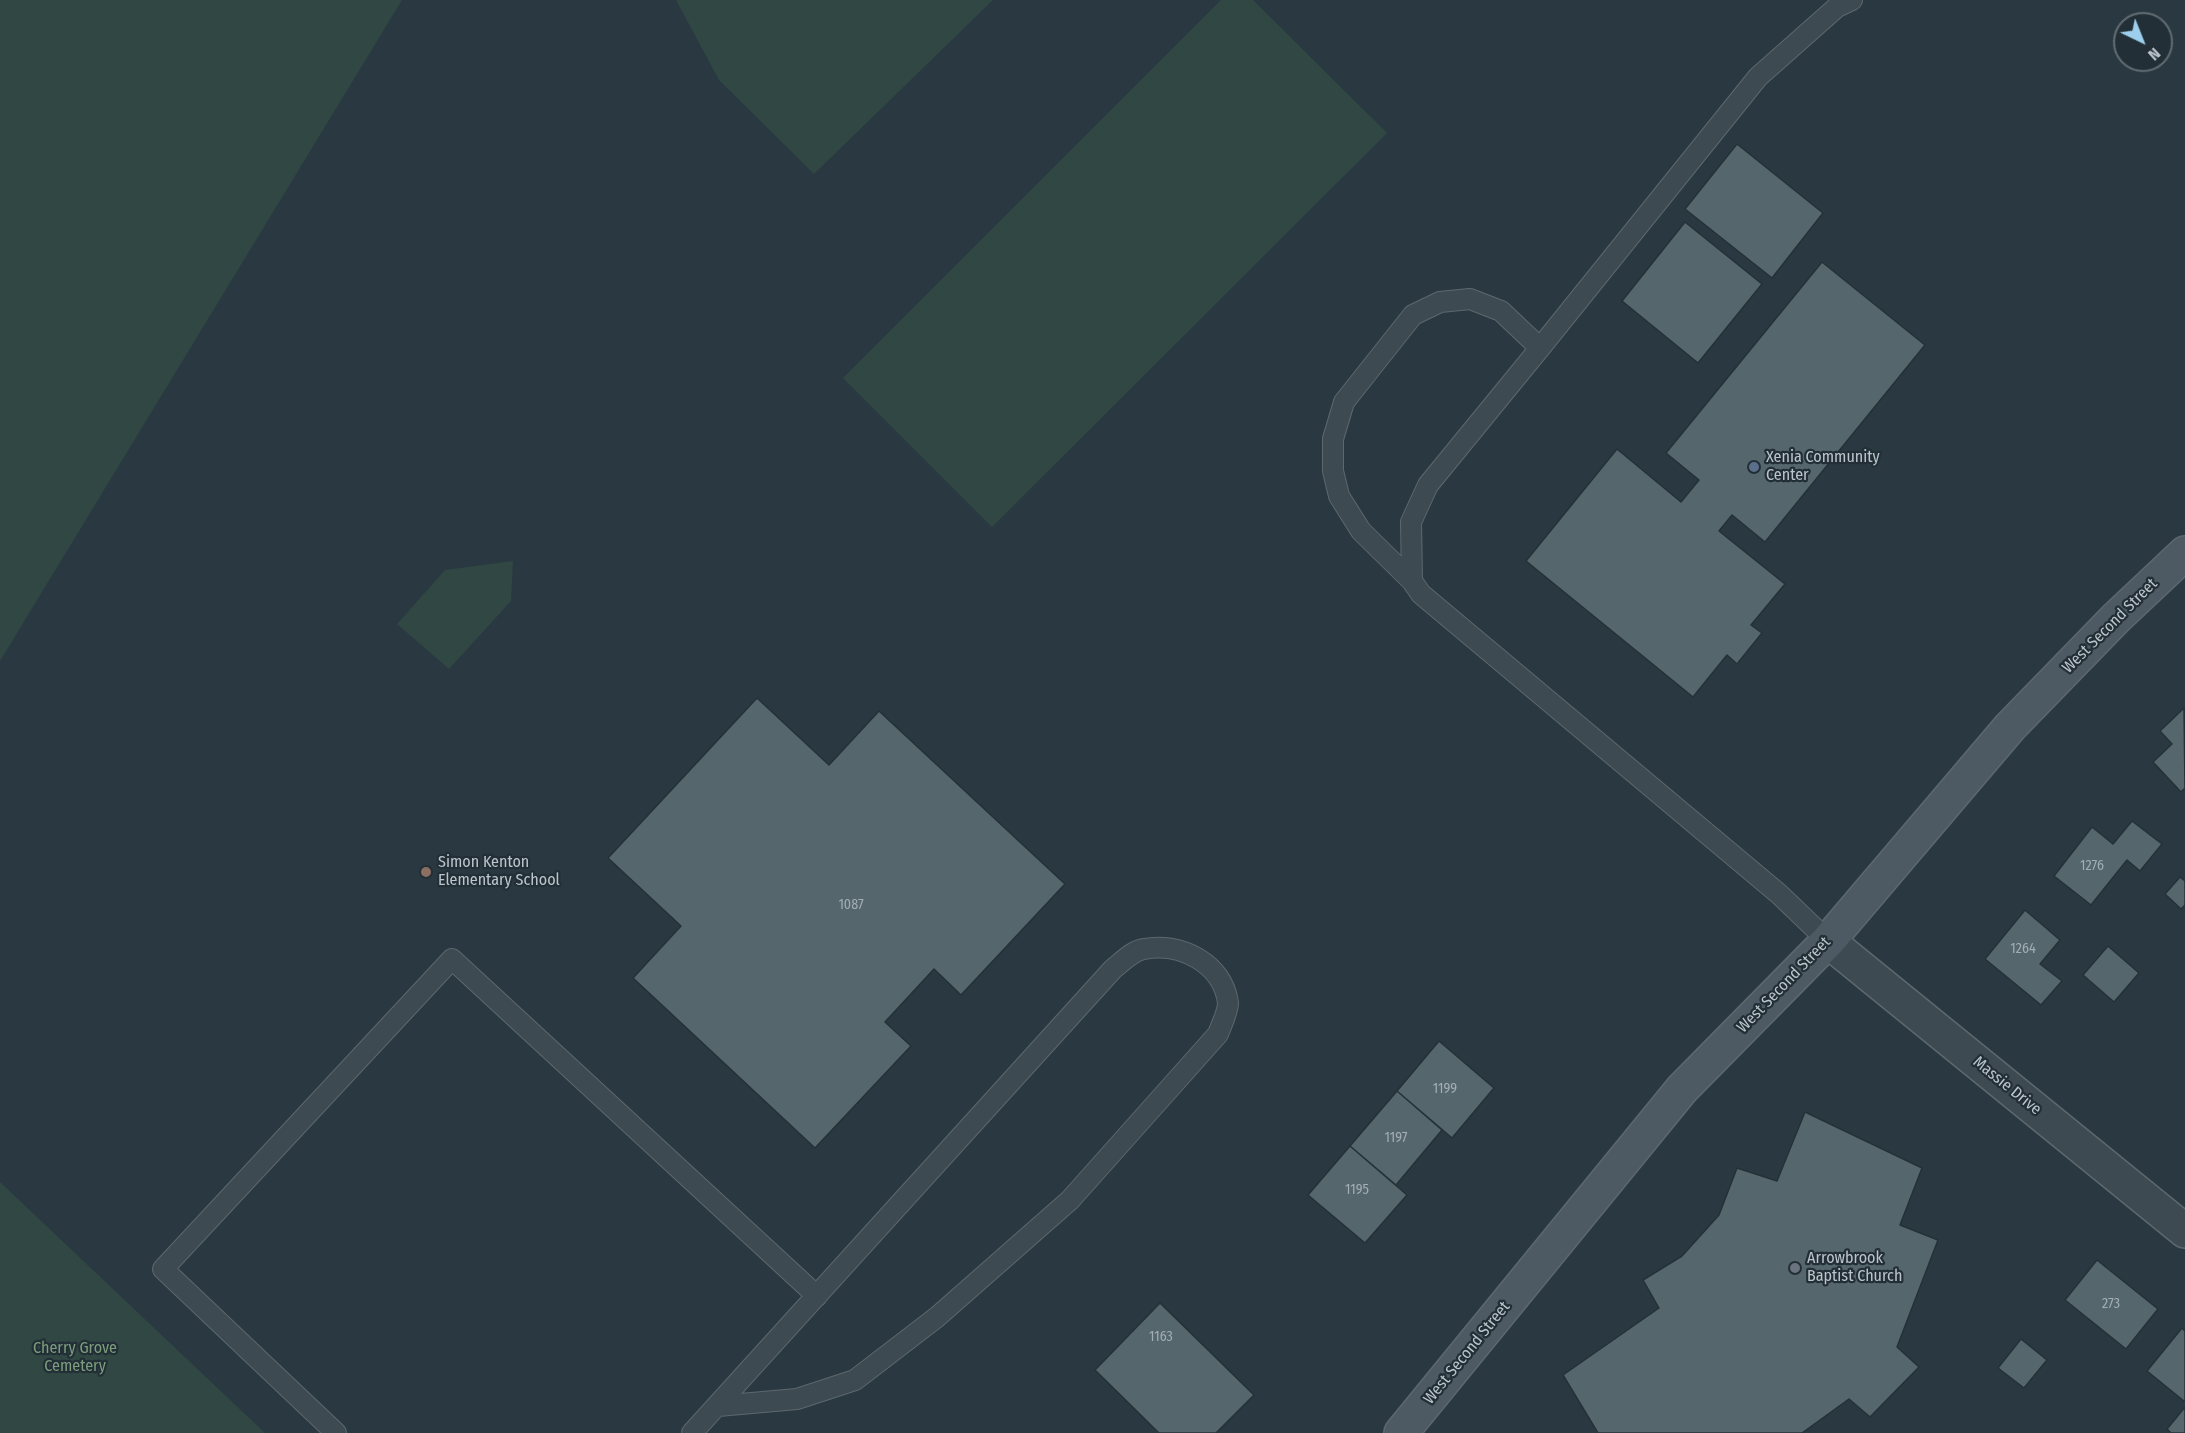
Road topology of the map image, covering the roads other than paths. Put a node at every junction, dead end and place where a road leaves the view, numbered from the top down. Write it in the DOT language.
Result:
graph roads {
  1 [pos="1852,0"];
  2 [pos="1540,348"];
  3 [pos="2185,553"];
  4 [pos="1412,581"];
  5 [pos="1828,941"];
  6 [pos="2185,1231"];
  7 [pos="817,1296"];
  8 [pos="718,1406"];
  9 [pos="336,1433"];
  10 [pos="692,1433"];
  11 [pos="1401,1433"];
  1 -- 2 [label="lane"];
  2 -- 4 [label="lane"];
  2 -- 4 [label="lane"];
  3 -- 5 [label="main road, West Second Street"];
  4 -- 5 [label="lane"];
  5 -- 6 [label="street, Massie Drive"];
  5 -- 11 [label="main road, West Second Street"];
  7 -- 8 [label="lane"];
  7 -- 8 [label="lane"];
  7 -- 9 [label="lane"];
  8 -- 10 [label="lane"];
}
